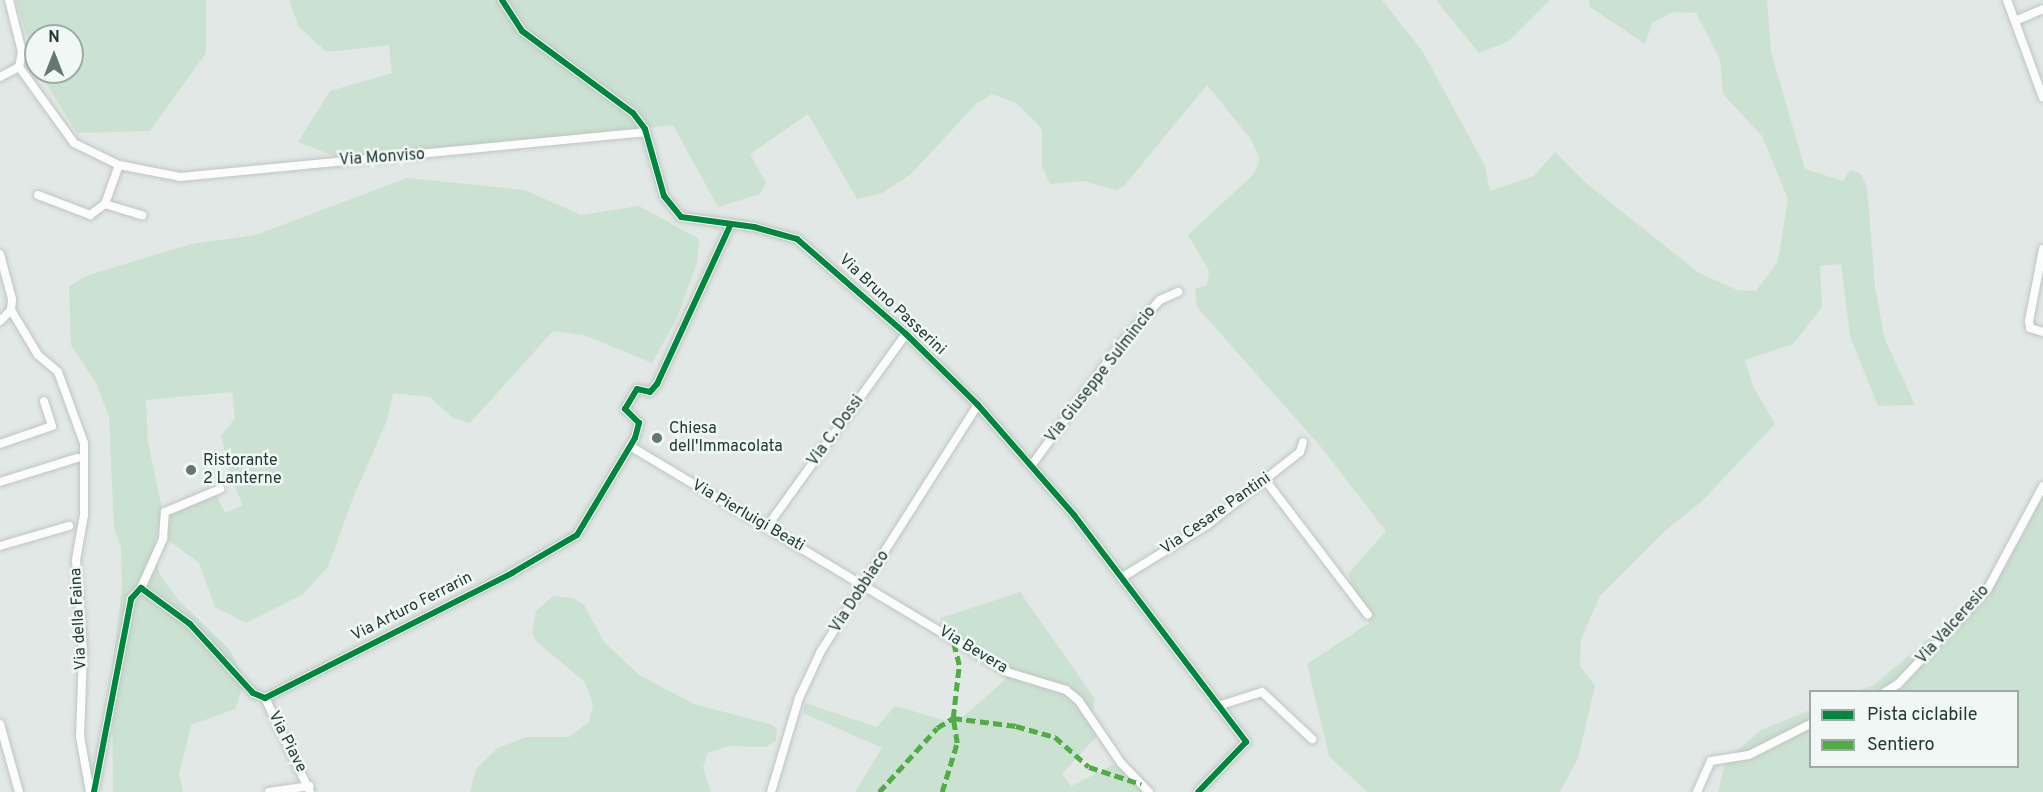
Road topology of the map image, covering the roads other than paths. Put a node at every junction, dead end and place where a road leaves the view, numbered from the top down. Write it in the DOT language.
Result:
graph roads {
  1 [pos="9,0"];
  2 [pos="502,0"];
  3 [pos="2007,0"];
  4 [pos="2043,9"];
  5 [pos="2015,21"];
  6 [pos="19,67"];
  7 [pos="0,77"];
  8 [pos="2043,98"];
  9 [pos="646,132"];
  10 [pos="119,165"];
  11 [pos="38,195"];
  12 [pos="105,204"];
  13 [pos="142,215"];
  14 [pos="731,224"];
  15 [pos="2043,249"];
  16 [pos="0,254"];
  17 [pos="1178,292"];
  18 [pos="11,310"];
  19 [pos="0,321"];
  20 [pos="2043,332"];
  21 [pos="906,334"];
  22 [pos="44,401"];
  23 [pos="978,405"];
  24 [pos="1303,442"];
  25 [pos="0,444"];
  26 [pos="630,446"];
  27 [pos="77,458"];
  28 [pos="1031,466"];
  29 [pos="1266,481"];
  30 [pos="0,483"];
  31 [pos="2043,486"];
  32 [pos="220,489"];
  33 [pos="69,526"];
  34 [pos="766,528"];
  35 [pos="0,546"];
  36 [pos="1121,578"];
  37 [pos="865,586"];
  38 [pos="141,588"];
  39 [pos="1368,615"];
  40 [pos="1888,690"];
  41 [pos="265,699"];
  42 [pos="1218,706"];
  43 [pos="0,724"];
  44 [pos="1809,725"];
  45 [pos="1312,739"];
  46 [pos="310,789"];
  47 [pos="19,792"];
  48 [pos="92,792"];
  49 [pos="269,792"];
  50 [pos="771,792"];
  51 [pos="1149,792"];
  52 [pos="1198,792"];
  53 [pos="1697,792"];
  1 -- 6 [label="street"];
  2 -- 9 [label="street, Via Bruno Passerini"];
  3 -- 5 [label="street"];
  4 -- 5 [label="street"];
  5 -- 8 [label="street"];
  6 -- 7 [label="street"];
  6 -- 10 [label="street, Via Monviso"];
  9 -- 10 [label="street, Via Monviso"];
  9 -- 14 [label="street, Via Bruno Passerini"];
  10 -- 12 [label="street"];
  11 -- 12 [label="street"];
  12 -- 13 [label="street"];
  14 -- 21 [label="street, Via Bruno Passerini"];
  14 -- 26 [label="street, Via Arturo Ferrarin"];
  15 -- 20 [label="street"];
  16 -- 18 [label="street, Via della Faina"];
  17 -- 28 [label="street, Via Giuseppe Sulmincio"];
  18 -- 19 [label="street"];
  18 -- 48 [label="street, Via della Faina"];
  21 -- 23 [label="street, Via Bruno Passerini"];
  21 -- 34 [label="street, Via C. Dossi"];
  22 -- 25 [label="street"];
  23 -- 28 [label="street, Via Bruno Passerini"];
  23 -- 37 [label="street, Via Dobbiaco"];
  24 -- 29 [label="street, Via Cesare Pantini"];
  26 -- 34 [label="street, Via Pierluigi Beati"];
  26 -- 41 [label="street, Via Arturo Ferrarin"];
  27 -- 30 [label="street"];
  28 -- 36 [label="street, Via Bruno Passerini"];
  29 -- 36 [label="street, Via Cesare Pantini"];
  29 -- 39 [label="street"];
  31 -- 40 [label="street, Via Valceresio"];
  32 -- 38 [label="street"];
  33 -- 35 [label="street"];
  34 -- 37 [label="street, Via Pierluigi Beati"];
  36 -- 42 [label="street, Via Bruno Passerini"];
  37 -- 50 [label="street, Via Dobbiaco"];
  37 -- 51 [label="street, Via Bevera"];
  38 -- 41 [label="street"];
  38 -- 48 [label="street"];
  41 -- 46 [label="street, Via Piave"];
  42 -- 45 [label="street"];
  42 -- 52 [label="street, Via Bruno Passerini"];
  43 -- 47 [label="street"];
  44 -- 53 [label="street"];
  46 -- 49 [label="street, Via Piave"];
}
